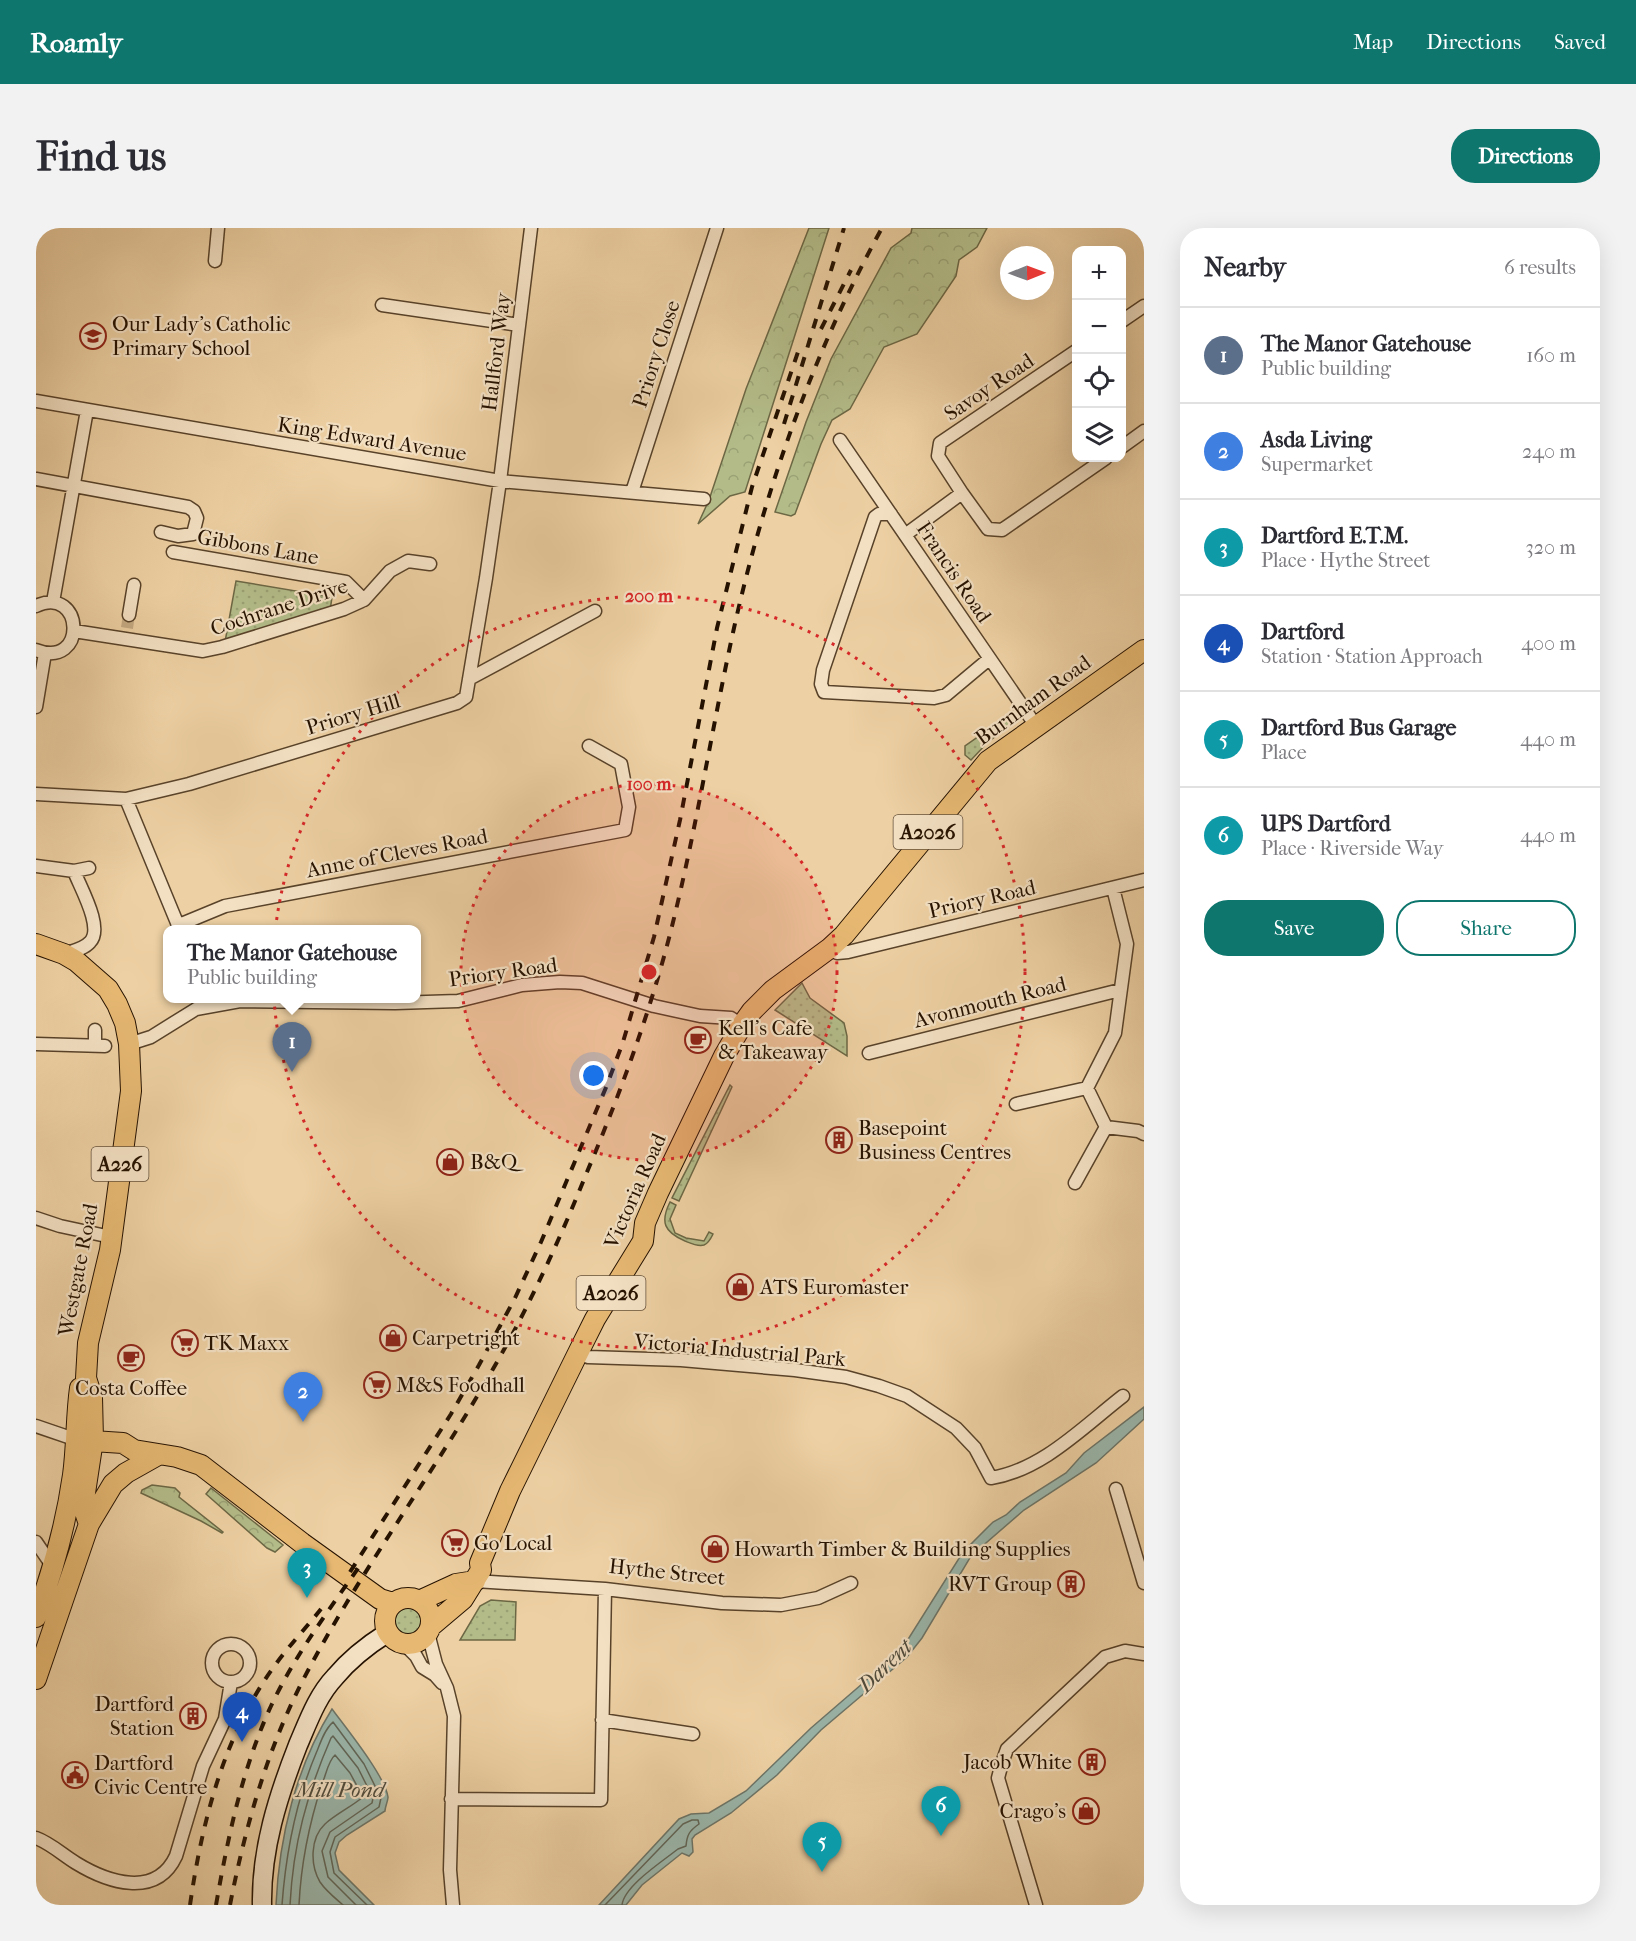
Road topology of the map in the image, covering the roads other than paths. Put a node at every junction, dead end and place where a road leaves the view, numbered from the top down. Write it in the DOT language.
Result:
graph roads {
  1 [pos="218,228"];
  2 [pos="531,228"];
  3 [pos="717,228"];
  4 [pos="215,261"];
  5 [pos="382,305"];
  6 [pos="1144,306"];
  7 [pos="1126,318"];
  8 [pos="519,325"];
  9 [pos="1073,354"];
  10 [pos="36,401"];
  11 [pos="87,410"];
  12 [pos="1144,431"];
  13 [pos="840,440"];
  14 [pos="1126,444"];
  15 [pos="1101,462"];
  16 [pos="36,479"];
  17 [pos="500,481"];
  18 [pos="75,486"];
  19 [pos="632,492"];
  20 [pos="962,494"];
  21 [pos="704,499"];
  22 [pos="891,514"];
  23 [pos="161,532"];
  24 [pos="905,535"];
  25 [pos="173,552"];
  26 [pos="430,564"];
  27 [pos="134,585"];
  28 [pos="364,600"];
  29 [pos="53,602"];
  30 [pos="36,606"];
  31 [pos="595,611"];
  32 [pos="129,615"];
  33 [pos="74,632"];
  34 [pos="1144,650"];
  35 [pos="40,652"];
  36 [pos="989,659"];
  37 [pos="469,679"];
  38 [pos="36,707"];
  39 [pos="1036,726"];
  40 [pos="589,746"];
  41 [pos="36,794"];
  42 [pos="126,799"];
  43 [pos="36,866"];
  44 [pos="89,868"];
  45 [pos="74,871"];
  46 [pos="1144,880"];
  47 [pos="1113,888"];
  48 [pos="178,925"];
  49 [pos="183,925"];
  50 [pos="36,944"];
  51 [pos="830,948"];
  52 [pos="64,954"];
  53 [pos="1120,990"];
  54 [pos="421,1002"];
  55 [pos="210,1003"];
  56 [pos="195,1004"];
  57 [pos="759,1004"];
  58 [pos="742,1025"];
  59 [pos="95,1030"];
  60 [pos="36,1044"];
  61 [pos="129,1044"];
  62 [pos="869,1053"];
  63 [pos="1087,1088"];
  64 [pos="1016,1104"];
  65 [pos="1106,1126"];
  66 [pos="1142,1130"];
  67 [pos="1076,1183"];
  68 [pos="36,1218"];
  69 [pos="111,1237"];
  70 [pos="578,1353"];
  71 [pos="86,1378"];
  72 [pos="1123,1396"];
  73 [pos="36,1426"];
  74 [pos="87,1444"];
  75 [pos="158,1455"];
  76 [pos="1116,1489"];
  77 [pos="89,1524"];
  78 [pos="36,1542"];
  79 [pos="53,1567"];
  80 [pos="470,1576"];
  81 [pos="851,1583"];
  82 [pos="1144,1583"];
  83 [pos="605,1589"];
  84 [pos="419,1601"];
  85 [pos="393,1603"];
  86 [pos="36,1617"];
  87 [pos="430,1629"];
  88 [pos="387,1633"];
  89 [pos="405,1645"];
  90 [pos="1144,1654"];
  91 [pos="36,1679"];
  92 [pos="231,1682"];
  93 [pos="447,1688"];
  94 [pos="602,1720"];
  95 [pos="693,1734"];
  96 [pos="451,1799"];
  97 [pos="38,1837"];
  98 [pos="262,1905"];
  99 [pos="453,1905"];
  100 [pos="1036,1905"];
  1 -- 4 [label="street"];
  2 -- 8 [label="street, Hallford Way"];
  3 -- 19 [label="street, Priory Close"];
  5 -- 8 [label="street"];
  6 -- 7 [label="street"];
  8 -- 17 [label="street, Hallford Way"];
  9 -- 20 [label="street, Savoy Road"];
  10 -- 11 [label="street, King Edward Avenue"];
  11 -- 17 [label="street, King Edward Avenue"];
  11 -- 18 [label="street"];
  12 -- 14 [label="street"];
  13 -- 22 [label="street, Francis Road"];
  15 -- 20 [label="street, Savoy Road"];
  16 -- 18 [label="street"];
  17 -- 19 [label="street, King Edward Avenue"];
  17 -- 37 [label="street, Priory Hill"];
  18 -- 23 [label="street"];
  18 -- 29 [label="street"];
  19 -- 21 [label="street, King Edward Avenue"];
  20 -- 24 [label="street"];
  22 -- 24 [label="street, Francis Road"];
  22 -- 36 [label="street"];
  24 -- 36 [label="street, Francis Road"];
  25 -- 28 [label="street, Gibbons Lane"];
  26 -- 28 [label="street, Cochrane Drive"];
  27 -- 32 [label="street"];
  28 -- 33 [label="street, Cochrane Drive"];
  29 -- 30 [label="street"];
  29 -- 33 [label="street"];
  31 -- 37 [label="street"];
  33 -- 35 [label="street"];
  34 -- 39 [label="main road, Burnham Road / A2026"];
  35 -- 38 [label="street"];
  36 -- 39 [label="street, Francis Road"];
  37 -- 42 [label="street, Priory Hill"];
  39 -- 51 [label="main road, Burnham Road / A2026"];
  40 -- 49 [label="street, Anne of Cleves Road"];
  41 -- 42 [label="street, Priory Hill"];
  42 -- 48 [label="street"];
  43 -- 45 [label="street"];
  44 -- 45 [label="street"];
  45 -- 52 [label="street"];
  46 -- 47 [label="street, Priory Road"];
  47 -- 51 [label="street, Priory Road"];
  47 -- 53 [label="street"];
  50 -- 52 [label="main road, Westgate Road"];
  51 -- 57 [label="main road, Burnham Road / A2026"];
  52 -- 61 [label="main road, Westgate Road / A226"];
  53 -- 62 [label="street, Avonmouth Road"];
  53 -- 63 [label="street"];
  54 -- 58 [label="street, Priory Road"];
  55 -- 56 [label="street, Priory Road"];
  56 -- 61 [label="street, Priory Road"];
  57 -- 58 [label="main road, Victoria Road / A2026"];
  58 -- 70 [label="main road, Victoria Road / A2026"];
  59 -- 60 [label="street"];
  61 -- 69 [label="main road, Westgate Road / A226"];
  63 -- 64 [label="street"];
  63 -- 65 [label="street"];
  65 -- 66 [label="street"];
  65 -- 67 [label="street"];
  68 -- 69 [label="street"];
  69 -- 71 [label="main road, Westgate Road / A226"];
  70 -- 72 [label="street, Victoria Industrial Park"];
  70 -- 80 [label="main road, Victoria Road / A2026"];
  71 -- 74 [label="main road, Westgate Road / A226"];
  71 -- 74 [label="main road, A226"];
  73 -- 74 [label="street"];
  74 -- 75 [label="main road"];
  74 -- 77 [label="main road, A226"];
  74 -- 79 [label="main road, A226"];
  75 -- 77 [label="main road"];
  75 -- 85 [label="main road"];
  76 -- 82 [label="street"];
  77 -- 91 [label="main road, A226"];
  78 -- 79 [label="street"];
  79 -- 86 [label="main road, A226"];
  80 -- 83 [label="street, Hythe Street"];
  80 -- 84 [label="main road"];
  80 -- 87 [label="main road, Victoria Road / A2026"];
  81 -- 83 [label="street, Hythe Street"];
  83 -- 94 [label="street"];
  84 -- 85 [label="main road"];
  84 -- 87 [label="main road"];
  85 -- 88 [label="main road"];
  87 -- 89 [label="main road, Victoria Road"];
  87 -- 93 [label="street"];
  88 -- 89 [label="main road"];
  88 -- 98 [label="street"];
  89 -- 93 [label="street"];
  90 -- 100 [label="street"];
  92 -- 97 [label="street"];
  93 -- 96 [label="street"];
  94 -- 95 [label="street"];
  94 -- 96 [label="street"];
  96 -- 99 [label="street"];
}
